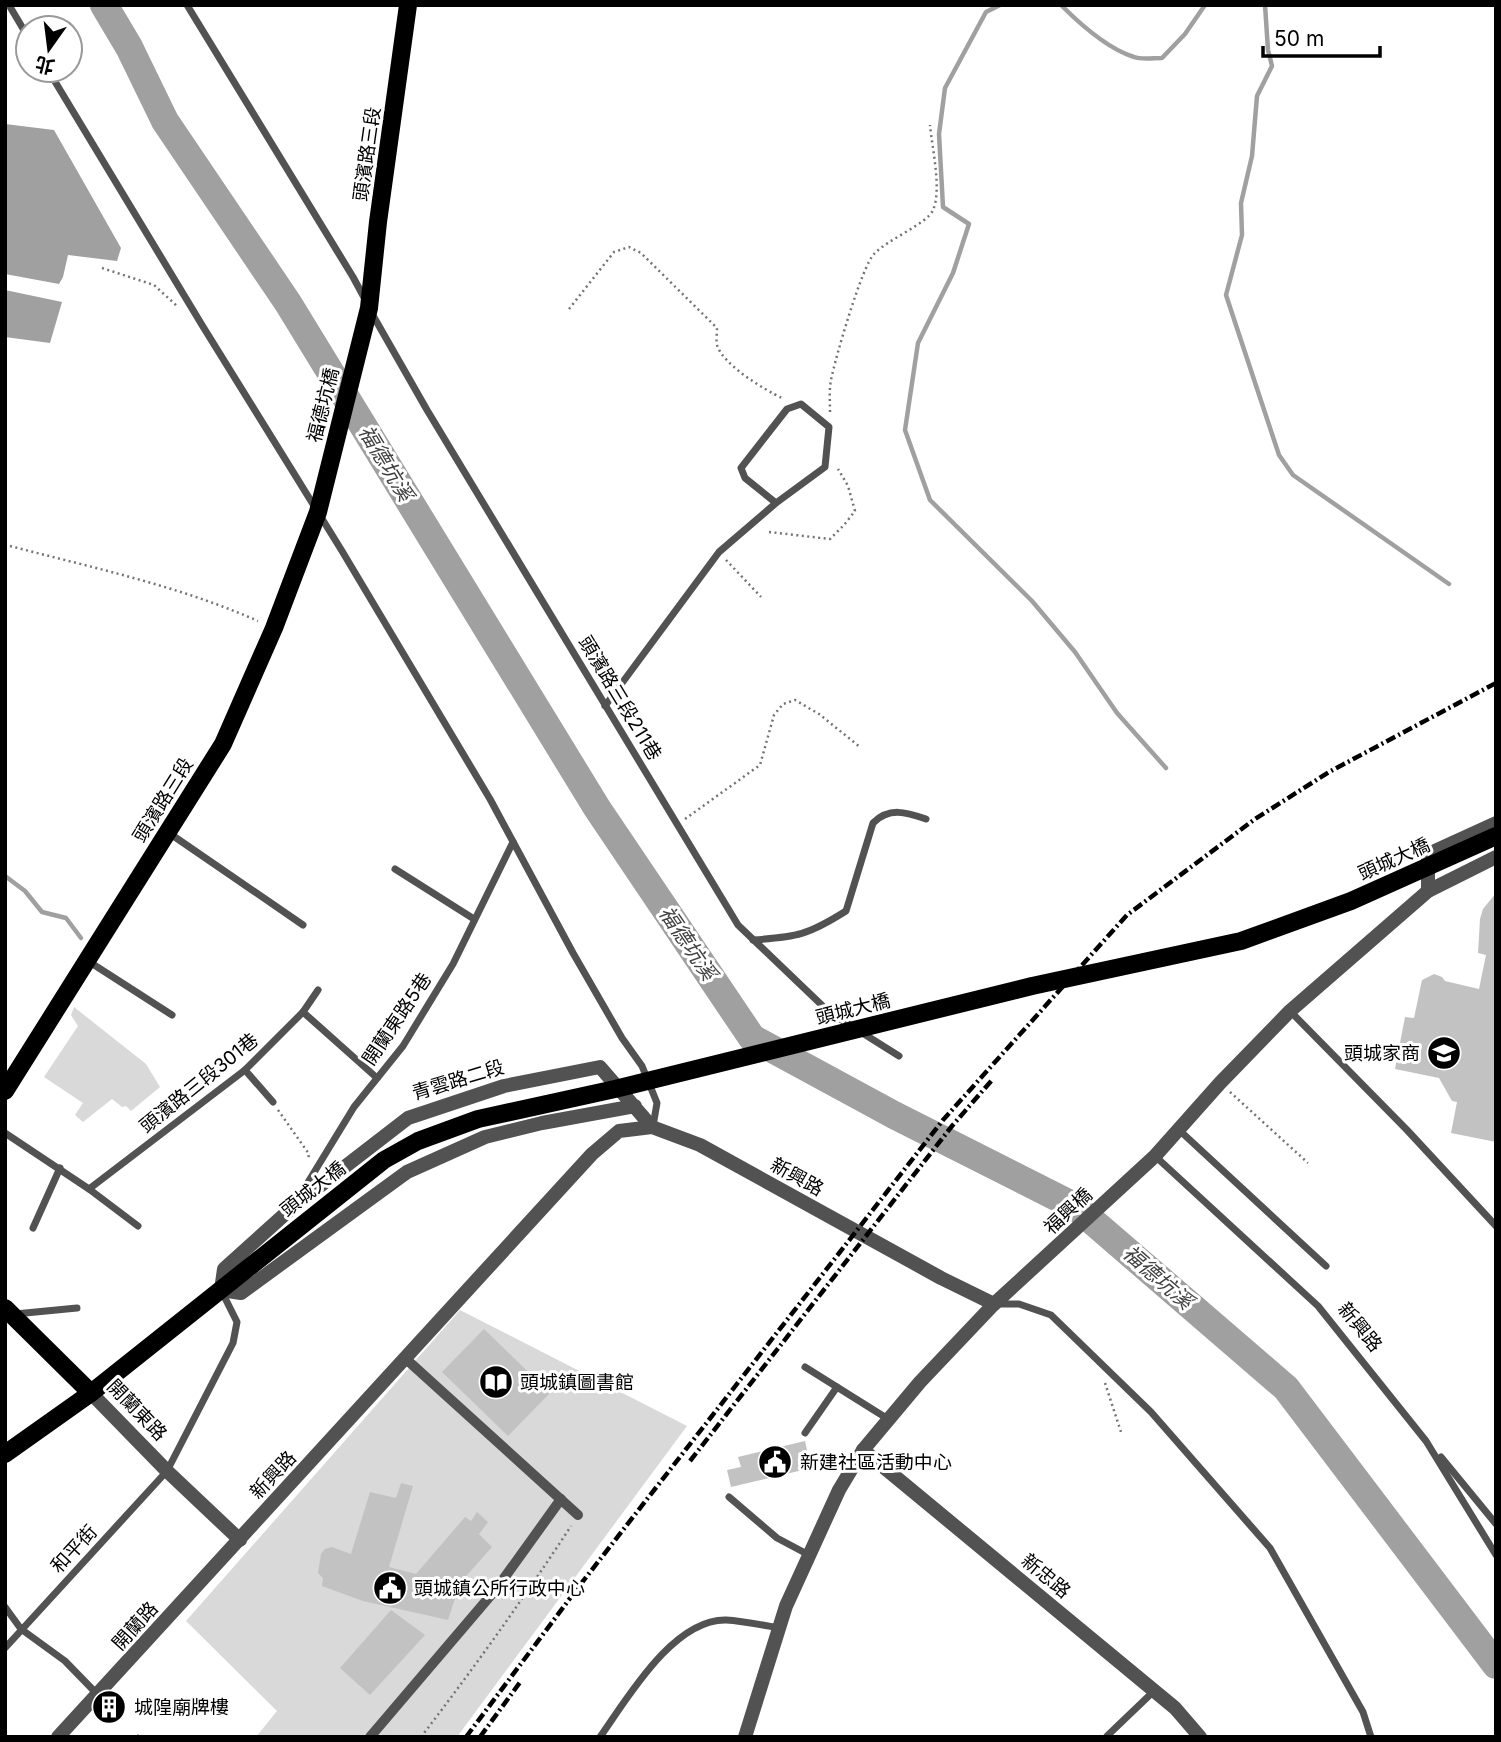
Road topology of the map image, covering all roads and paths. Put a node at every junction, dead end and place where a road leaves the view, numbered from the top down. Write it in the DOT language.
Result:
graph roads {
  1 [pos="187,5"];
  2 [pos="408,5"];
  3 [pos="56,84"];
  4 [pos="930,125"];
  5 [pos="102,268"];
  6 [pos="369,308"];
  7 [pos="181,309"];
  8 [pos="569,309"];
  9 [pos="795,404"];
  10 [pos="829,426"];
  11 [pos="826,452"];
  12 [pos="776,503"];
  13 [pos="318,512"];
  14 [pos="769,532"];
  15 [pos="10,547"];
  16 [pos="719,552"];
  17 [pos="761,597"];
  18 [pos="274,628"];
  19 [pos="605,706"];
  20 [pos="860,747"];
  21 [pos="926,819"];
  22 [pos="677,823"];
  23 [pos="1496,823"];
  24 [pos="169,833"];
  25 [pos="1496,836"];
  26 [pos="513,842"];
  27 [pos="1496,856"];
  28 [pos="395,869"];
  29 [pos="1428,891"];
  30 [pos="474,919"];
  31 [pos="303,925"];
  32 [pos="753,940"];
  33 [pos="87,961"];
  34 [pos="318,990"];
  35 [pos="303,1012"];
  36 [pos="1290,1012"];
  37 [pos="172,1015"];
  38 [pos="899,1056"];
  39 [pos="245,1070"];
  40 [pos="377,1078"];
  41 [pos="1220,1083"];
  42 [pos="5,1091"];
  43 [pos="273,1102"];
  44 [pos="635,1107"];
  45 [pos="652,1127"];
  46 [pos="1178,1129"];
  47 [pos="5,1133"];
  48 [pos="1156,1156"];
  49 [pos="1308,1163"];
  50 [pos="60,1168"];
  51 [pos="89,1189"];
  52 [pos="303,1191"];
  53 [pos="294,1206"];
  54 [pos="138,1226"];
  55 [pos="1496,1226"];
  56 [pos="33,1228"];
  57 [pos="1326,1266"];
  58 [pos="246,1269"];
  59 [pos="221,1290"];
  60 [pos="994,1304"];
  61 [pos="77,1308"];
  62 [pos="9,1311"];
  63 [pos="1095,1357"];
  64 [pos="406,1359"];
  65 [pos="805,1367"];
  66 [pos="837,1387"];
  67 [pos="91,1393"];
  68 [pos="889,1420"];
  69 [pos="805,1433"];
  70 [pos="1122,1435"];
  71 [pos="1426,1441"];
  72 [pos="863,1450"];
  73 [pos="5,1454"];
  74 [pos="167,1471"];
  75 [pos="729,1497"];
  76 [pos="561,1499"];
  77 [pos="578,1515"];
  78 [pos="1496,1524"];
  79 [pos="240,1540"];
  80 [pos="809,1555"];
  81 [pos="1496,1555"];
  82 [pos="5,1607"];
  83 [pos="779,1628"];
  84 [pos="21,1629"];
  85 [pos="5,1648"];
  86 [pos="1154,1691"];
  87 [pos="98,1695"];
  88 [pos="1107,1736"];
  89 [pos="58,1737"];
  90 [pos="370,1737"];
  91 [pos="421,1737"];
  92 [pos="600,1737"];
  93 [pos="745,1737"];
  94 [pos="1200,1737"];
  95 [pos="1371,1737"];
  1 -- 6 [label="lane, 頭濱路三段211巷"];
  2 -- 6 [label="main road, 頭濱路三段"];
  3 -- 13 [label="lane"];
  4 -- 10 [label="path"];
  5 -- 7 [label="path"];
  6 -- 13 [label="main road, 福德坑橋"];
  6 -- 19 [label="lane, 頭濱路三段211巷"];
  8 -- 9 [label="path"];
  9 -- 10 [label="lane"];
  9 -- 12 [label="lane"];
  10 -- 11 [label="lane"];
  11 -- 12 [label="lane"];
  11 -- 14 [label="path"];
  12 -- 16 [label="lane"];
  13 -- 18 [label="main road, 頭濱路三段"];
  13 -- 26 [label="lane"];
  15 -- 18 [label="path"];
  16 -- 17 [label="path"];
  16 -- 19 [label="lane"];
  18 -- 24 [label="main road, 頭濱路三段"];
  19 -- 22 [label="lane, 頭濱路三段211巷"];
  20 -- 22 [label="path"];
  21 -- 32 [label="lane"];
  22 -- 32 [label="lane, 頭濱路三段211巷"];
  23 -- 29 [label="street"];
  24 -- 31 [label="lane"];
  24 -- 33 [label="main road, 頭濱路三段"];
  25 -- 58 [label="main road, 頭城大橋"];
  26 -- 30 [label="lane, 開蘭東路5巷"];
  26 -- 45 [label="lane"];
  27 -- 29 [label="street"];
  28 -- 30 [label="lane"];
  29 -- 36 [label="street"];
  30 -- 40 [label="lane, 開蘭東路5巷"];
  32 -- 38 [label="lane, 頭濱路三段211巷"];
  33 -- 37 [label="lane"];
  33 -- 42 [label="main road, 頭濱路三段"];
  34 -- 35 [label="lane, 頭濱路三段301巷"];
  35 -- 39 [label="lane, 頭濱路三段301巷"];
  35 -- 40 [label="lane"];
  36 -- 41 [label="street"];
  36 -- 55 [label="lane"];
  39 -- 43 [label="lane"];
  39 -- 51 [label="lane, 頭濱路三段301巷"];
  40 -- 52 [label="lane, 開蘭東路5巷"];
  41 -- 46 [label="street"];
  41 -- 49 [label="path"];
  43 -- 52 [label="path"];
  44 -- 45 [label="street, 青雲路二段"];
  44 -- 53 [label="street, 青雲路二段"];
  44 -- 59 [label="street, 青雲路二段"];
  45 -- 60 [label="street, 新興路"];
  45 -- 64 [label="street, 新興路"];
  46 -- 48 [label="street"];
  46 -- 57 [label="lane"];
  47 -- 50 [label="lane"];
  48 -- 60 [label="street, 福興橋"];
  48 -- 71 [label="lane, 新興路"];
  50 -- 51 [label="lane"];
  50 -- 56 [label="lane"];
  51 -- 54 [label="lane"];
  52 -- 53 [label="lane, 開蘭東路5巷"];
  53 -- 59 [label="street, 青雲路二段"];
  58 -- 59 [label="main road, 青雲路二段"];
  59 -- 67 [label="main road, 青雲路二段"];
  59 -- 74 [label="lane"];
  60 -- 63 [label="lane"];
  60 -- 68 [label="street"];
  61 -- 62 [label="lane"];
  62 -- 67 [label="main road, 開蘭東路"];
  63 -- 70 [label="path"];
  63 -- 95 [label="lane"];
  64 -- 76 [label="street"];
  64 -- 79 [label="street, 新興路"];
  65 -- 66 [label="lane"];
  66 -- 68 [label="lane"];
  66 -- 69 [label="lane"];
  67 -- 73 [label="main road, 青雲路二段"];
  67 -- 74 [label="street, 開蘭東路"];
  68 -- 72 [label="street"];
  71 -- 78 [label="lane"];
  71 -- 81 [label="lane, 新興路"];
  72 -- 80 [label="street"];
  72 -- 86 [label="street, 新忠路"];
  74 -- 79 [label="street, 開蘭東路"];
  74 -- 84 [label="lane, 和平街"];
  75 -- 80 [label="lane"];
  76 -- 77 [label="street"];
  76 -- 90 [label="street"];
  77 -- 91 [label="path"];
  79 -- 87 [label="street, 開蘭路"];
  80 -- 83 [label="street"];
  82 -- 84 [label="lane"];
  83 -- 92 [label="lane"];
  83 -- 93 [label="street"];
  84 -- 85 [label="lane, 和平街"];
  84 -- 87 [label="lane"];
  86 -- 88 [label="lane"];
  86 -- 94 [label="street, 新忠路"];
  87 -- 89 [label="street, 開蘭路"];
}
